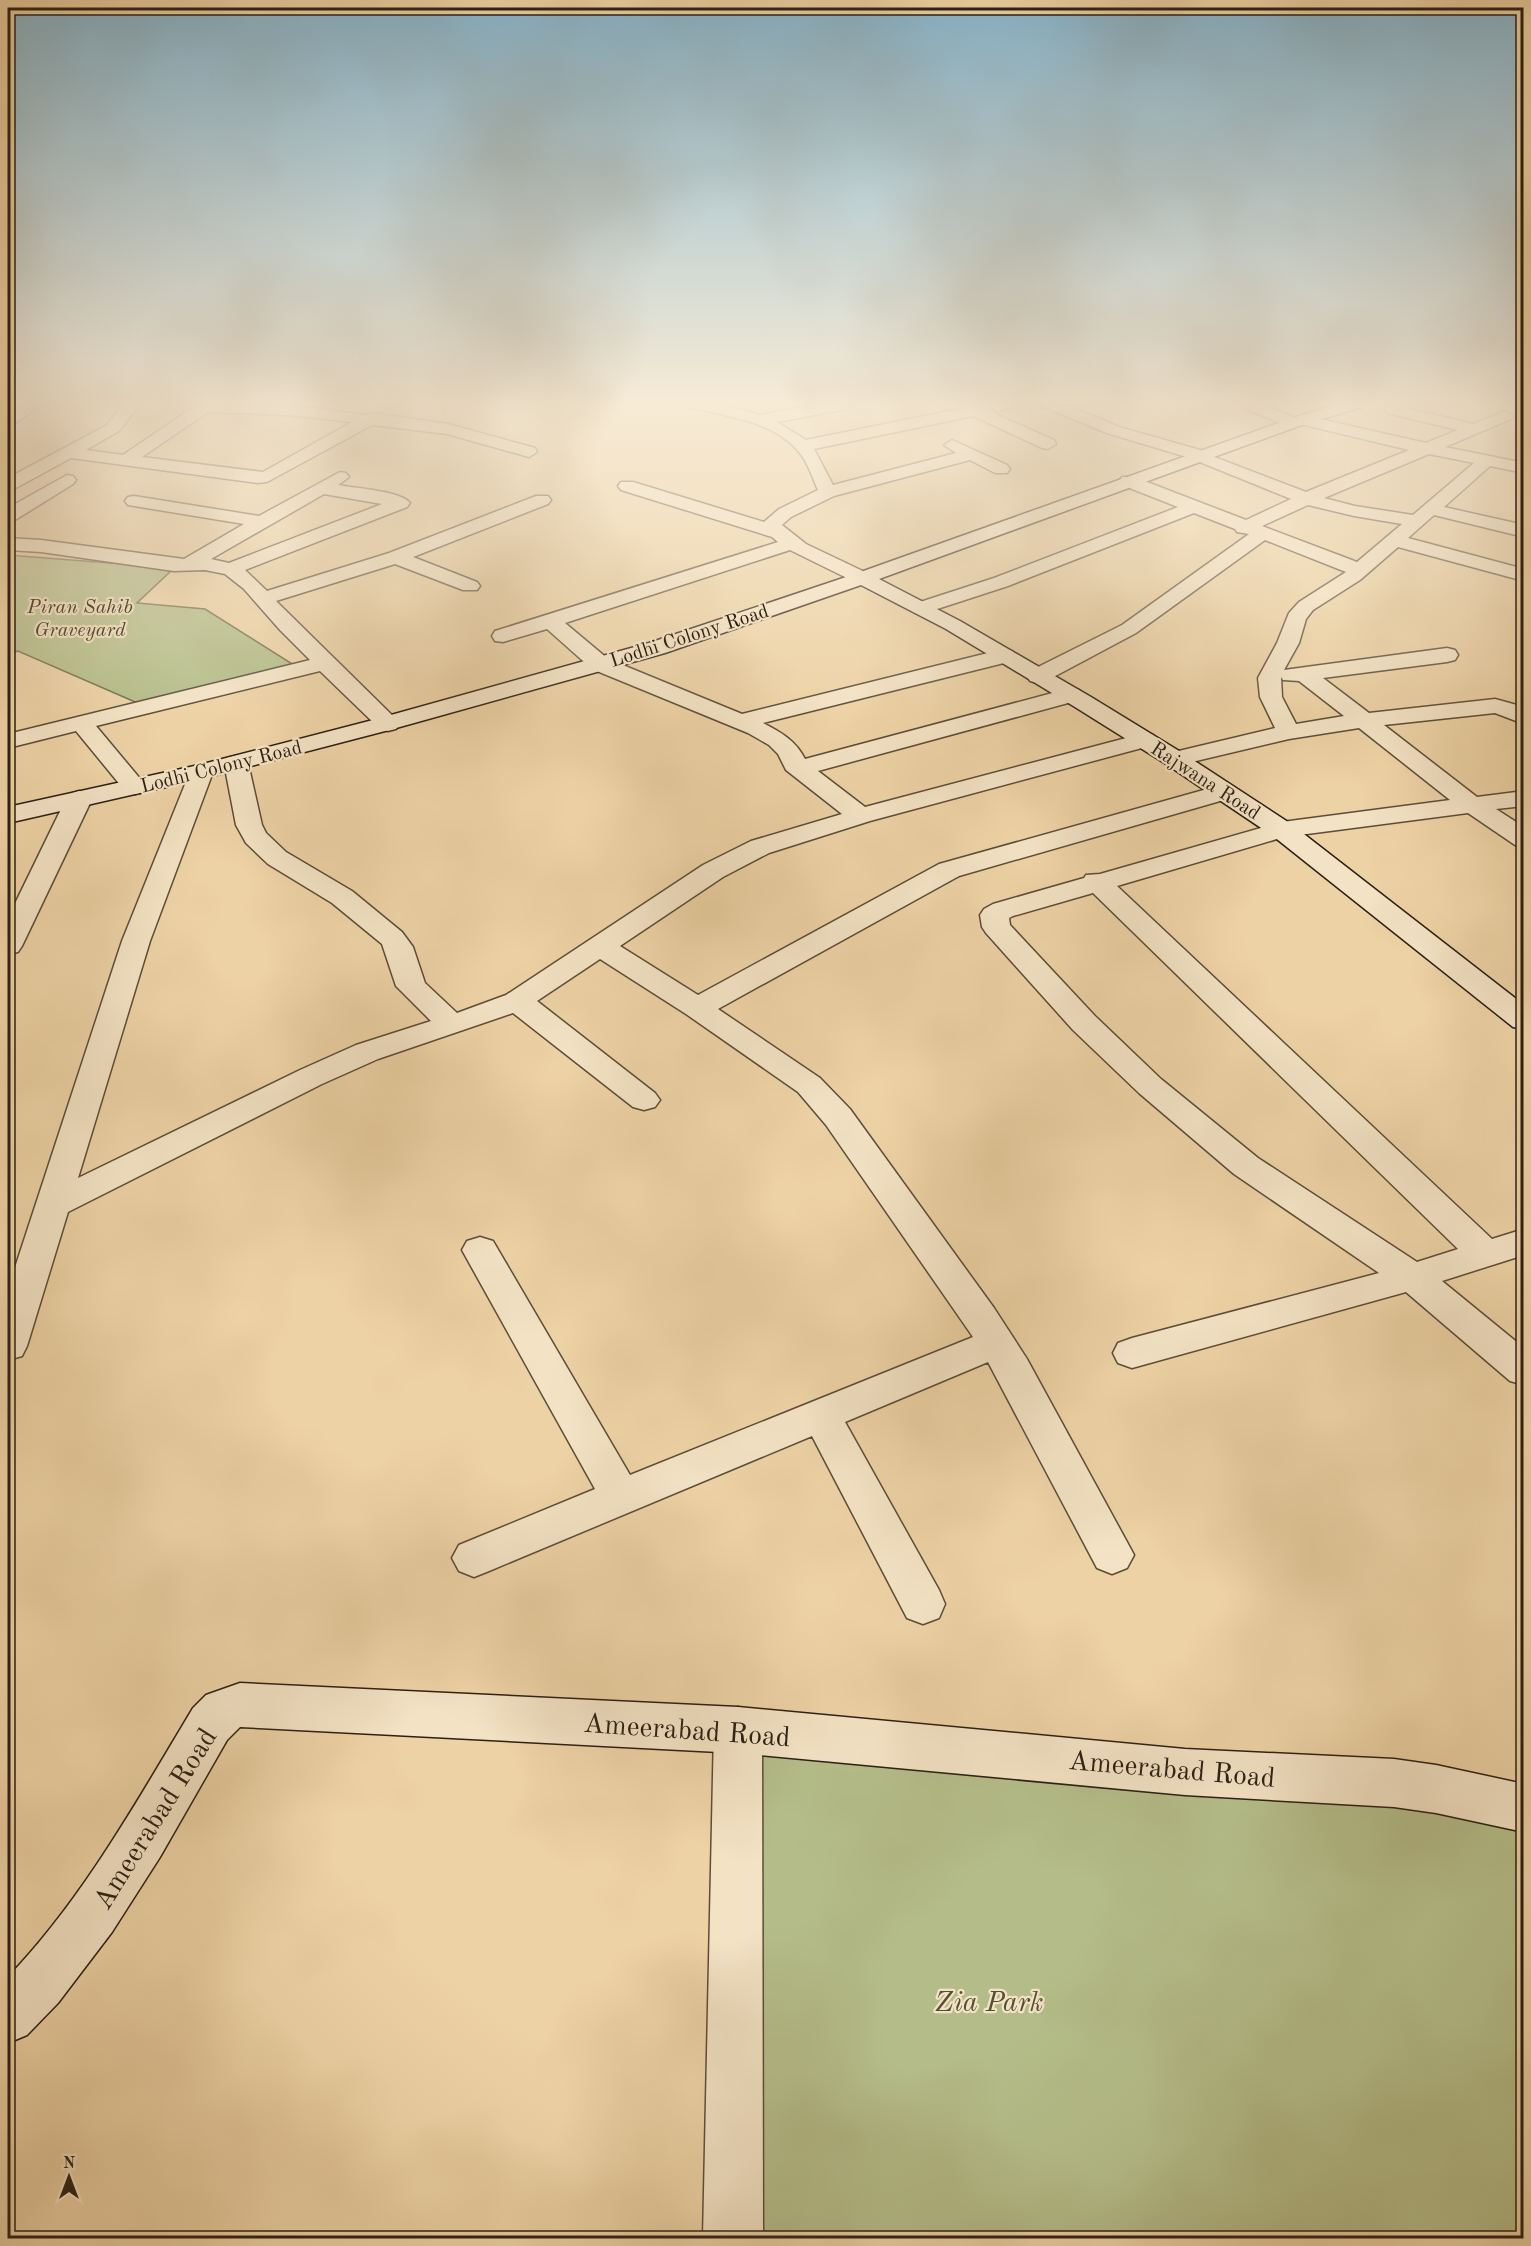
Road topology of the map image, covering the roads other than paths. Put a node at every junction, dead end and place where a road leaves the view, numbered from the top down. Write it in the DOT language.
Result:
graph roads {
  1 [pos="182,509"];
  2 [pos="285,509"];
  3 [pos="385,509"];
  4 [pos="519,509"];
  5 [pos="701,509"];
  6 [pos="794,509"];
  7 [pos="1054,509"];
  8 [pos="1188,509"];
  9 [pos="1198,509"];
  10 [pos="1287,509"];
  11 [pos="1345,509"];
  12 [pos="1430,509"];
  13 [pos="1423,515"];
  14 [pos="262,522"];
  15 [pos="1253,531"];
  16 [pos="1524,531"];
  17 [pos="776,532"];
  18 [pos="1394,540"];
  19 [pos="794,543"];
  20 [pos="8,544"];
  21 [pos="396,557"];
  22 [pos="187,565"];
  23 [pos="231,569"];
  24 [pos="1359,570"];
  25 [pos="1524,574"];
  26 [pos="862,578"];
  27 [pos="470,586"];
  28 [pos="263,599"];
  29 [pos="921,608"];
  30 [pos="552,622"];
  31 [pos="503,636"];
  32 [pos="1447,655"];
  33 [pos="1004,656"];
  34 [pos="325,663"];
  35 [pos="600,664"];
  36 [pos="1303,673"];
  37 [pos="1038,676"];
  38 [pos="1269,678"];
  39 [pos="1071,695"];
  40 [pos="1524,717"];
  41 [pos="1366,720"];
  42 [pos="738,722"];
  43 [pos="81,723"];
  44 [pos="388,724"];
  45 [pos="1288,732"];
  46 [pos="1145,740"];
  47 [pos="8,741"];
  48 [pos="1175,759"];
  49 [pos="236,763"];
  50 [pos="800,768"];
  51 [pos="201,772"];
  52 [pos="135,787"];
  53 [pos="1225,792"];
  54 [pos="1524,798"];
  55 [pos="79,799"];
  56 [pos="1471,804"];
  57 [pos="8,815"];
  58 [pos="861,816"];
  59 [pos="1282,830"];
  60 [pos="1524,839"];
  61 [pos="1096,881"];
  62 [pos="599,945"];
  63 [pos="8,946"];
  64 [pos="517,1000"];
  65 [pos="697,1008"];
  66 [pos="1524,1020"];
  67 [pos="452,1025"];
  68 [pos="644,1100"];
  69 [pos="52,1205"];
  70 [pos="1524,1242"];
  71 [pos="480,1250"];
  72 [pos="1485,1254"];
  73 [pos="1412,1277"];
  74 [pos="996,1343"];
  75 [pos="8,1346"];
  76 [pos="1132,1353"];
  77 [pos="1524,1370"];
  78 [pos="821,1415"];
  79 [pos="621,1497"];
  80 [pos="1112,1556"];
  81 [pos="474,1558"];
  82 [pos="923,1604"];
  83 [pos="738,1730"];
  84 [pos="1524,1808"];
  85 [pos="8,2016"];
  86 [pos="734,2238"];
  1 -- 14 [label="street"];
  2 -- 14 [label="street"];
  3 -- 23 [label="street"];
  4 -- 21 [label="street"];
  5 -- 17 [label="street, Rajwana Road"];
  6 -- 17 [label="street"];
  7 -- 26 [label="street, Lodhi Colony Road"];
  8 -- 29 [label="street"];
  9 -- 15 [label="street"];
  10 -- 15 [label="street"];
  11 -- 13 [label="street"];
  12 -- 13 [label="street"];
  13 -- 16 [label="street"];
  13 -- 18 [label="street"];
  14 -- 22 [label="street"];
  15 -- 24 [label="street"];
  15 -- 37 [label="street"];
  17 -- 19 [label="street, Rajwana Road"];
  18 -- 24 [label="street"];
  18 -- 25 [label="street"];
  19 -- 26 [label="street, Rajwana Road"];
  19 -- 30 [label="street"];
  20 -- 22 [label="street"];
  21 -- 27 [label="street"];
  21 -- 28 [label="street"];
  22 -- 23 [label="street"];
  23 -- 28 [label="street"];
  24 -- 38 [label="street"];
  26 -- 29 [label="street, Rajwana Road"];
  26 -- 35 [label="street, Lodhi Colony Road"];
  28 -- 34 [label="street"];
  29 -- 33 [label="street, Rajwana Road"];
  30 -- 31 [label="street"];
  30 -- 35 [label="street"];
  32 -- 36 [label="street"];
  33 -- 37 [label="street, Rajwana Road"];
  33 -- 42 [label="street"];
  34 -- 43 [label="street"];
  34 -- 44 [label="street"];
  35 -- 42 [label="street"];
  35 -- 44 [label="street, Lodhi Colony Road"];
  36 -- 38 [label="street"];
  36 -- 41 [label="street"];
  37 -- 39 [label="street, Rajwana Road"];
  38 -- 45 [label="street"];
  39 -- 46 [label="street, Rajwana Road"];
  39 -- 50 [label="street"];
  40 -- 41 [label="street"];
  41 -- 45 [label="street"];
  41 -- 56 [label="street"];
  42 -- 50 [label="street"];
  43 -- 47 [label="street"];
  43 -- 52 [label="street"];
  44 -- 49 [label="street, Lodhi Colony Road"];
  45 -- 48 [label="street"];
  46 -- 48 [label="street, Rajwana Road"];
  46 -- 58 [label="street"];
  48 -- 53 [label="street, Rajwana Road"];
  49 -- 51 [label="street, Lodhi Colony Road"];
  49 -- 67 [label="street"];
  50 -- 58 [label="street"];
  51 -- 52 [label="street, Lodhi Colony Road"];
  51 -- 69 [label="street"];
  52 -- 55 [label="street, Lodhi Colony Road"];
  53 -- 59 [label="street, Rajwana Road"];
  53 -- 65 [label="street"];
  54 -- 56 [label="street"];
  55 -- 57 [label="street, Lodhi Colony Road"];
  55 -- 63 [label="street"];
  56 -- 59 [label="street"];
  56 -- 60 [label="street"];
  58 -- 62 [label="street"];
  59 -- 61 [label="street"];
  59 -- 66 [label="street, Rajwana Road"];
  61 -- 72 [label="street"];
  61 -- 73 [label="street"];
  62 -- 64 [label="street"];
  62 -- 65 [label="street"];
  64 -- 67 [label="street"];
  64 -- 68 [label="street"];
  65 -- 74 [label="street"];
  67 -- 69 [label="street"];
  69 -- 75 [label="street"];
  70 -- 72 [label="street"];
  71 -- 79 [label="street"];
  72 -- 73 [label="street"];
  73 -- 76 [label="street"];
  73 -- 77 [label="street"];
  74 -- 78 [label="street"];
  74 -- 80 [label="street"];
  78 -- 79 [label="street"];
  78 -- 82 [label="street"];
  79 -- 81 [label="street"];
  83 -- 84 [label="street, Ameerabad Road"];
  83 -- 85 [label="street, Ameerabad Road"];
  83 -- 86 [label="street"];
}
